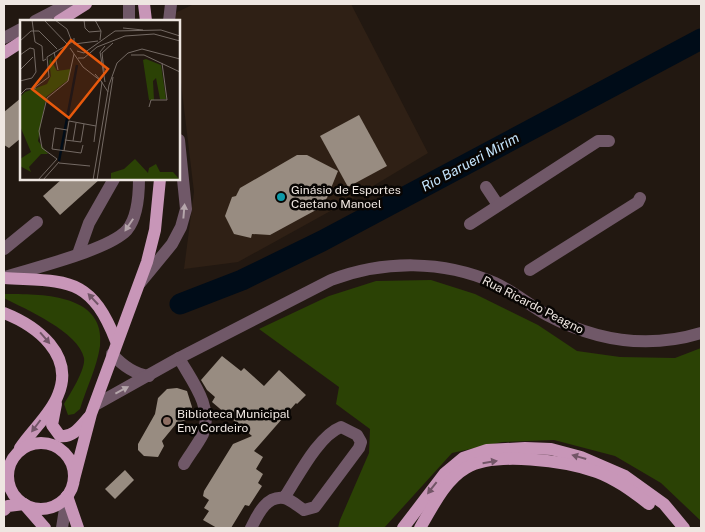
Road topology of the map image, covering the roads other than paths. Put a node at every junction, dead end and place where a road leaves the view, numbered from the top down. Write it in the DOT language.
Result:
graph roads {
  1 [pos="68,4"];
  2 [pos="86,4"];
  3 [pos="129,4"];
  4 [pos="144,4"];
  5 [pos="171,4"];
  6 [pos="37,20"];
  7 [pos="61,20"];
  8 [pos="130,20"];
  9 [pos="146,20"];
  10 [pos="169,20"];
  11 [pos="20,30"];
  12 [pos="4,38"];
  13 [pos="20,43"];
  14 [pos="4,53"];
  15 [pos="609,141"];
  16 [pos="180,150"];
  17 [pos="113,180"];
  18 [pos="139,180"];
  19 [pos="160,180"];
  20 [pos="486,187"];
  21 [pos="640,198"];
  22 [pos="498,205"];
  23 [pos="37,222"];
  24 [pos="470,224"];
  25 [pos="4,249"];
  26 [pos="78,254"];
  27 [pos="530,270"];
  28 [pos="4,278"];
  29 [pos="134,296"];
  30 [pos="4,313"];
  31 [pos="701,333"];
  32 [pos="116,341"];
  33 [pos="112,354"];
  34 [pos="179,358"];
  35 [pos="149,376"];
  36 [pos="58,397"];
  37 [pos="93,409"];
  38 [pos="15,455"];
  39 [pos="184,464"];
  40 [pos="5,472"];
  41 [pos="74,479"];
  42 [pos="67,496"];
  43 [pos="284,498"];
  44 [pos="24,504"];
  45 [pos="4,510"];
  46 [pos="680,524"];
  47 [pos="45,528"];
  48 [pos="62,528"];
  49 [pos="78,528"];
  50 [pos="251,528"];
  51 [pos="403,528"];
  52 [pos="420,528"];
  1 -- 6 [label="street"];
  2 -- 7 [label="main road"];
  3 -- 8 [label="street"];
  4 -- 9 [label="main road"];
  5 -- 10 [label="street"];
  11 -- 12 [label="street"];
  13 -- 14 [label="main road"];
  15 -- 22 [label="street"];
  29 -- 16 [label="street, one-way"];
  17 -- 26 [label="street"];
  18 -- 26 [label="street, one-way"];
  19 -- 29 [label="main road"];
  20 -- 22 [label="street"];
  21 -- 27 [label="street"];
  22 -- 24 [label="street"];
  23 -- 25 [label="street"];
  26 -- 28 [label="street"];
  32 -- 28 [label="main road, one-way"];
  29 -- 32 [label="main road"];
  30 -- 36 [label="main road, one-way"];
  31 -- 34 [label="street, Rua Ricardo Peagno"];
  32 -- 33 [label="main road"];
  33 -- 35 [label="street"];
  33 -- 37 [label="main road"];
  34 -- 35 [label="street, Rua Ricardo Peagno"];
  34 -- 39 [label="street"];
  37 -- 35 [label="street, Rua Ricardo Peagno, one-way"];
  36 -- 37 [label="main road"];
  36 -- 38 [label="main road, one-way"];
  37 -- 41 [label="main road"];
  38 -- 40 [label="main road"];
  38 -- 41 [label="main road"];
  40 -- 44 [label="main road"];
  41 -- 42 [label="main road"];
  42 -- 44 [label="main road"];
  42 -- 48 [label="street"];
  42 -- 49 [label="main road"];
  43 -- 43 [label="street"];
  43 -- 50 [label="street"];
  44 -- 45 [label="main road"];
  44 -- 47 [label="main road"];
  46 -- 51 [label="main road, one-way"];
  52 -- 46 [label="main road, one-way"];
}
